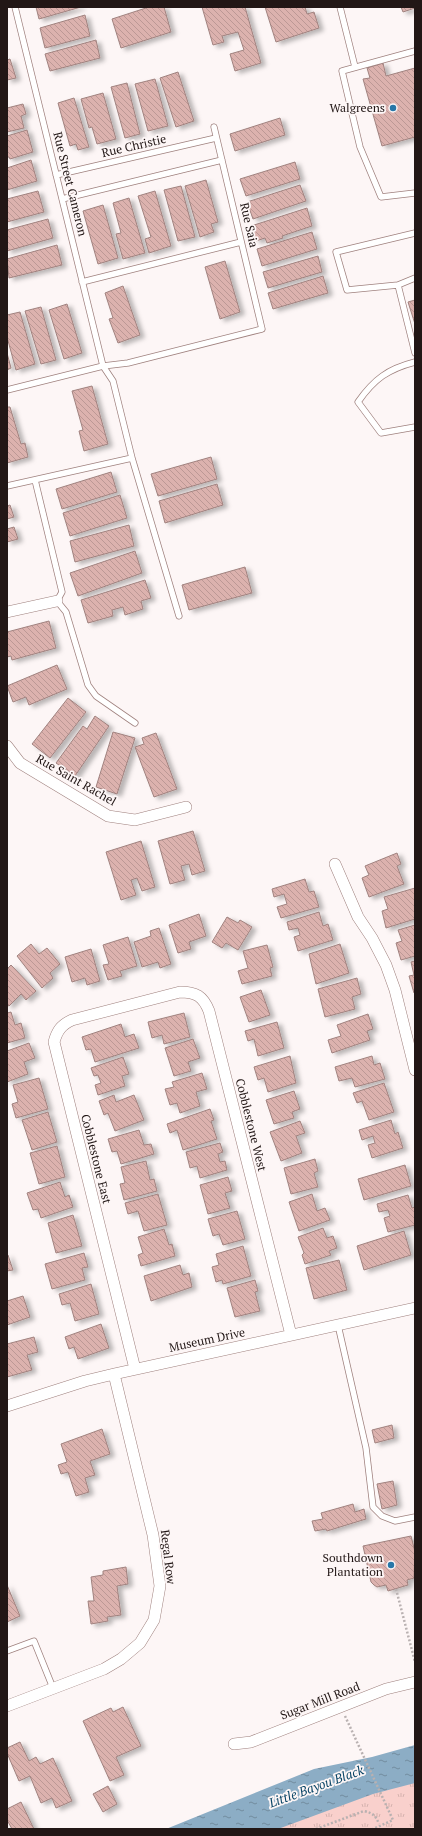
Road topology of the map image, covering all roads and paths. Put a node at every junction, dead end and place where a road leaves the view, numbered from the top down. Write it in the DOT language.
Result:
graph roads {
  1 [pos="15,7"];
  2 [pos="340,7"];
  3 [pos="415,51"];
  4 [pos="355,67"];
  5 [pos="214,127"];
  6 [pos="216,138"];
  7 [pos="222,160"];
  8 [pos="56,175"];
  9 [pos="415,193"];
  10 [pos="62,199"];
  11 [pos="415,233"];
  12 [pos="241,242"];
  13 [pos="415,278"];
  14 [pos="82,282"];
  15 [pos="398,284"];
  16 [pos="415,353"];
  17 [pos="415,362"];
  18 [pos="103,366"];
  19 [pos="7,390"];
  20 [pos="415,427"];
  21 [pos="132,458"];
  22 [pos="35,480"];
  23 [pos="7,486"];
  24 [pos="58,601"];
  25 [pos="7,612"];
  26 [pos="179,616"];
  27 [pos="135,723"];
  28 [pos="7,746"];
  29 [pos="186,807"];
  30 [pos="335,864"];
  31 [pos="129,1005"];
  32 [pos="415,1070"];
  33 [pos="415,1308"];
  34 [pos="338,1325"];
  35 [pos="291,1335"];
  36 [pos="135,1369"];
  37 [pos="114,1374"];
  38 [pos="7,1406"];
  39 [pos="415,1517"];
  40 [pos="396,1589"];
  41 [pos="7,1651"];
  42 [pos="415,1662"];
  43 [pos="415,1682"];
  44 [pos="53,1688"];
  45 [pos="7,1706"];
  46 [pos="344,1713"];
  47 [pos="234,1744"];
  48 [pos="379,1824"];
  49 [pos="316,1829"];
  50 [pos="373,1829"];
  1 -- 8 [label="lane, Rue Street Cameron"];
  2 -- 4 [label="lane"];
  3 -- 4 [label="lane"];
  4 -- 9 [label="lane"];
  5 -- 6 [label="lane, Rue Saia"];
  6 -- 7 [label="lane, Rue Saia"];
  6 -- 8 [label="lane, Rue Christie"];
  7 -- 10 [label="lane"];
  7 -- 12 [label="lane, Rue Saia"];
  8 -- 10 [label="lane, Rue Street Cameron"];
  10 -- 14 [label="lane, Rue Street Cameron"];
  11 -- 15 [label="lane"];
  12 -- 14 [label="lane"];
  12 -- 18 [label="lane, Rue Saia"];
  13 -- 15 [label="lane"];
  14 -- 18 [label="lane, Rue Street Cameron"];
  15 -- 16 [label="lane"];
  17 -- 20 [label="lane"];
  18 -- 19 [label="lane"];
  18 -- 21 [label="lane, Rue Street Cameron"];
  21 -- 22 [label="lane"];
  21 -- 26 [label="lane, Rue Street Cameron"];
  22 -- 23 [label="lane"];
  22 -- 24 [label="lane"];
  24 -- 25 [label="street"];
  24 -- 27 [label="lane"];
  28 -- 29 [label="street, Rue Saint Rachel"];
  30 -- 32 [label="street"];
  31 -- 35 [label="street, Cobblestone West"];
  31 -- 36 [label="street, Cobblestone East"];
  33 -- 34 [label="street, Museum Drive"];
  34 -- 35 [label="street, Museum Drive"];
  34 -- 39 [label="lane"];
  35 -- 36 [label="street, Museum Drive"];
  36 -- 37 [label="street, Museum Drive"];
  37 -- 38 [label="street, Museum Drive"];
  37 -- 44 [label="street, Regal Row"];
  40 -- 42 [label="path"];
  41 -- 44 [label="lane"];
  43 -- 47 [label="street, Sugar Mill Road"];
  44 -- 45 [label="street, Regal Row"];
  46 -- 48 [label="path"];
  48 -- 49 [label="path"];
  48 -- 50 [label="path"];
}
